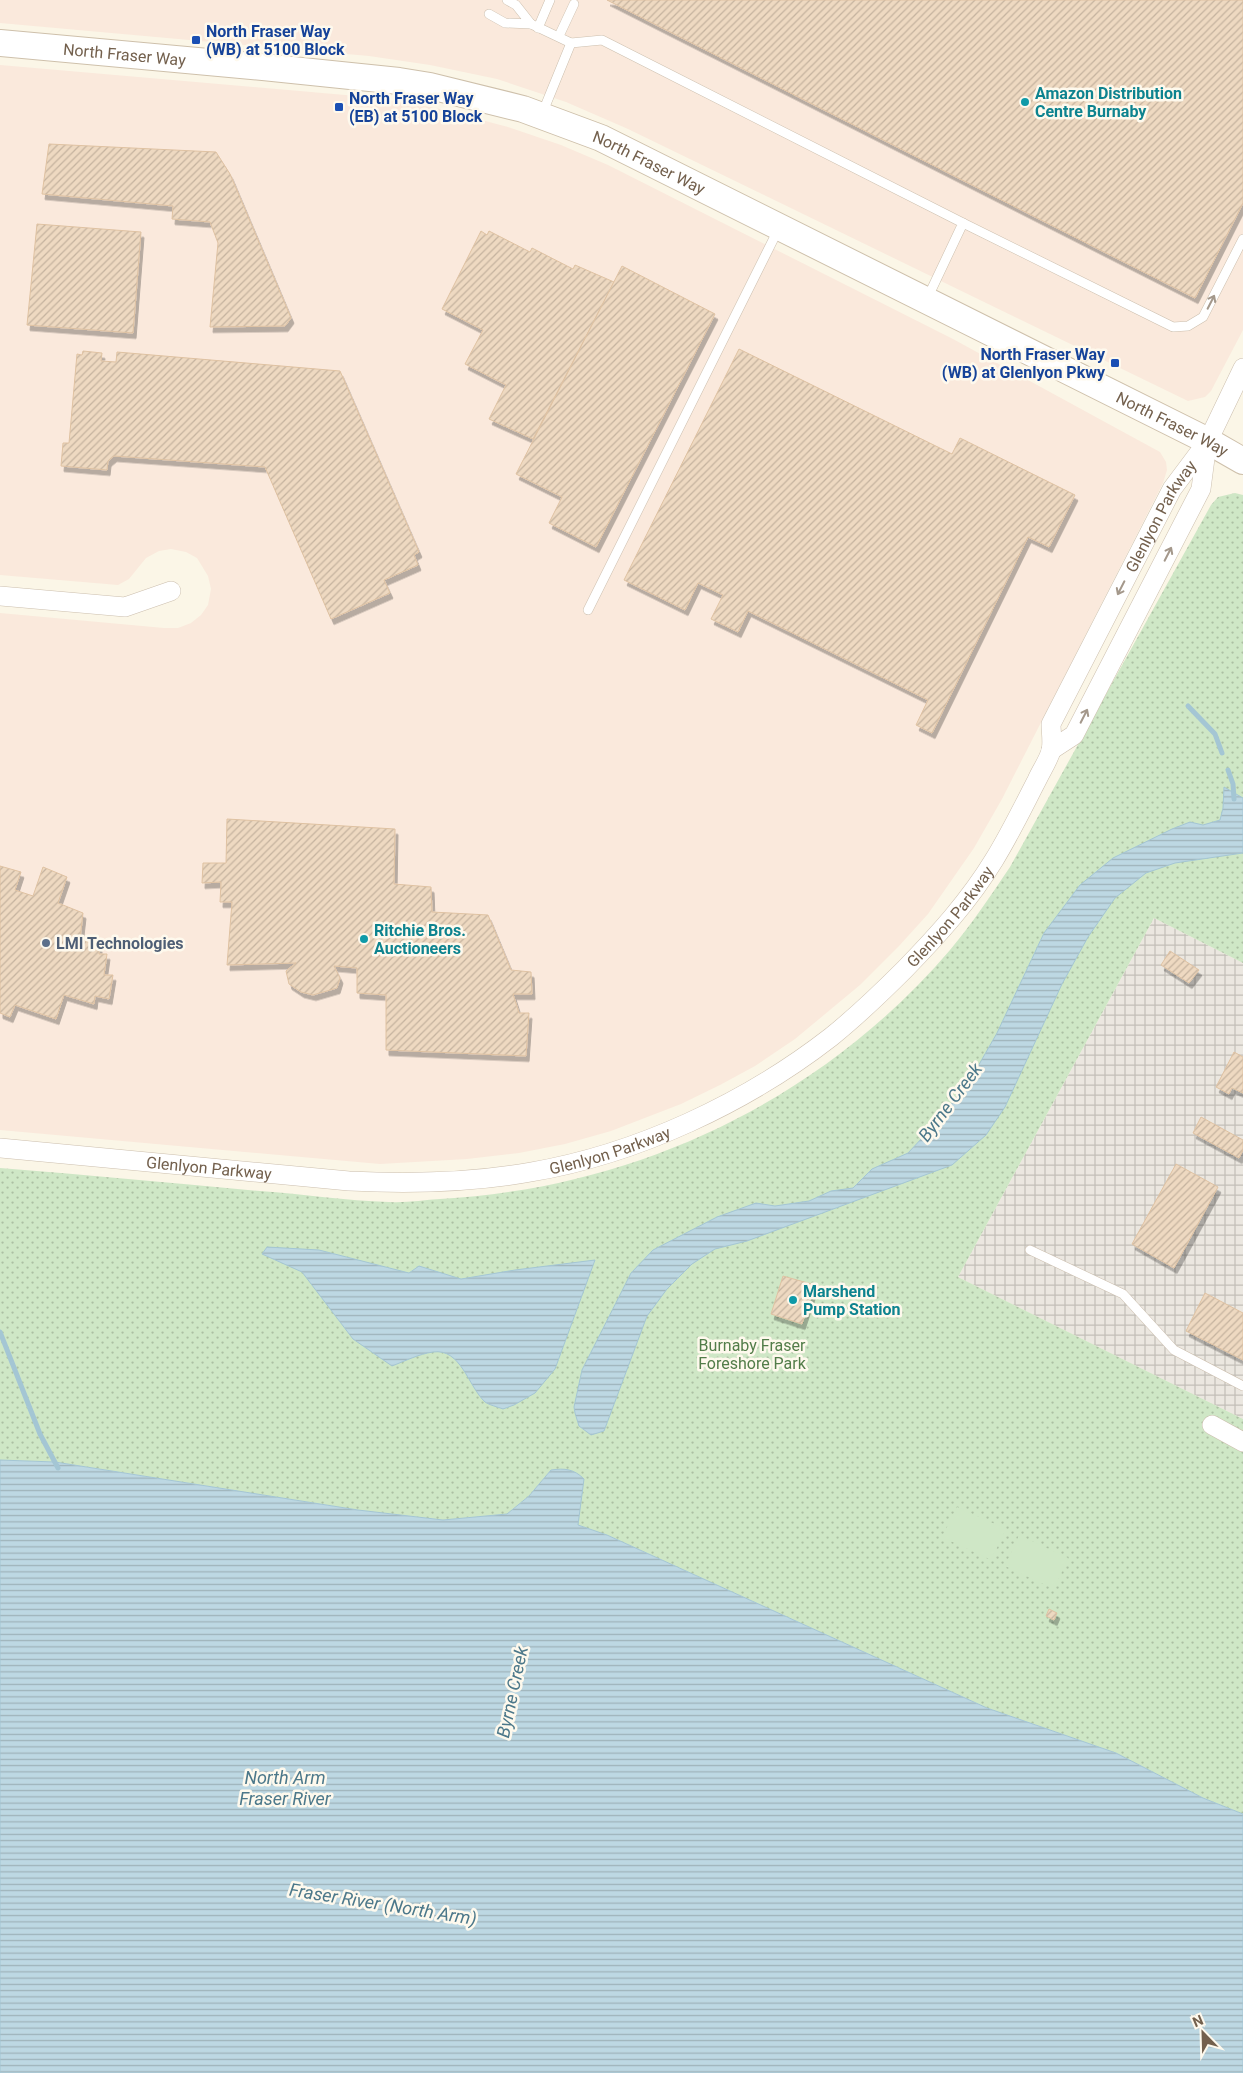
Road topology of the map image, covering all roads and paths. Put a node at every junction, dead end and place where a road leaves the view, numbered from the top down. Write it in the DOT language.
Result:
graph roads {
  1 [pos="507,0"];
  2 [pos="550,0"];
  3 [pos="574,4"];
  4 [pos="489,14"];
  5 [pos="535,26"];
  6 [pos="559,36"];
  7 [pos="571,42"];
  8 [pos="0,43"];
  9 [pos="542,116"];
  10 [pos="963,223"];
  11 [pos="779,228"];
  12 [pos="1243,238"];
  13 [pos="926,301"];
  14 [pos="1243,368"];
  15 [pos="1208,441"];
  16 [pos="1243,461"];
  17 [pos="170,592"];
  18 [pos="0,596"];
  19 [pos="588,610"];
  20 [pos="1051,750"];
  21 [pos="0,1148"];
  22 [pos="1030,1250"];
  23 [pos="1243,1386"];
  24 [pos="1212,1425"];
  25 [pos="1243,1442"];
  1 -- 5 [label="lane"];
  2 -- 5 [label="lane"];
  3 -- 6 [label="lane"];
  4 -- 5 [label="lane"];
  5 -- 6 [label="lane"];
  6 -- 7 [label="lane"];
  7 -- 9 [label="lane"];
  7 -- 10 [label="lane"];
  8 -- 9 [label="street, North Fraser Way"];
  9 -- 11 [label="street, North Fraser Way"];
  10 -- 12 [label="lane, one-way"];
  10 -- 13 [label="lane"];
  11 -- 13 [label="street, North Fraser Way"];
  11 -- 19 [label="lane"];
  13 -- 15 [label="street, North Fraser Way"];
  14 -- 15 [label="street"];
  15 -- 16 [label="street, North Fraser Way"];
  15 -- 20 [label="street, Glenlyon Parkway, one-way"];
  20 -- 15 [label="street, Glenlyon Parkway, one-way"];
  17 -- 18 [label="street"];
  20 -- 21 [label="street, Glenlyon Parkway"];
  22 -- 23 [label="lane"];
  24 -- 25 [label="street"];
}
